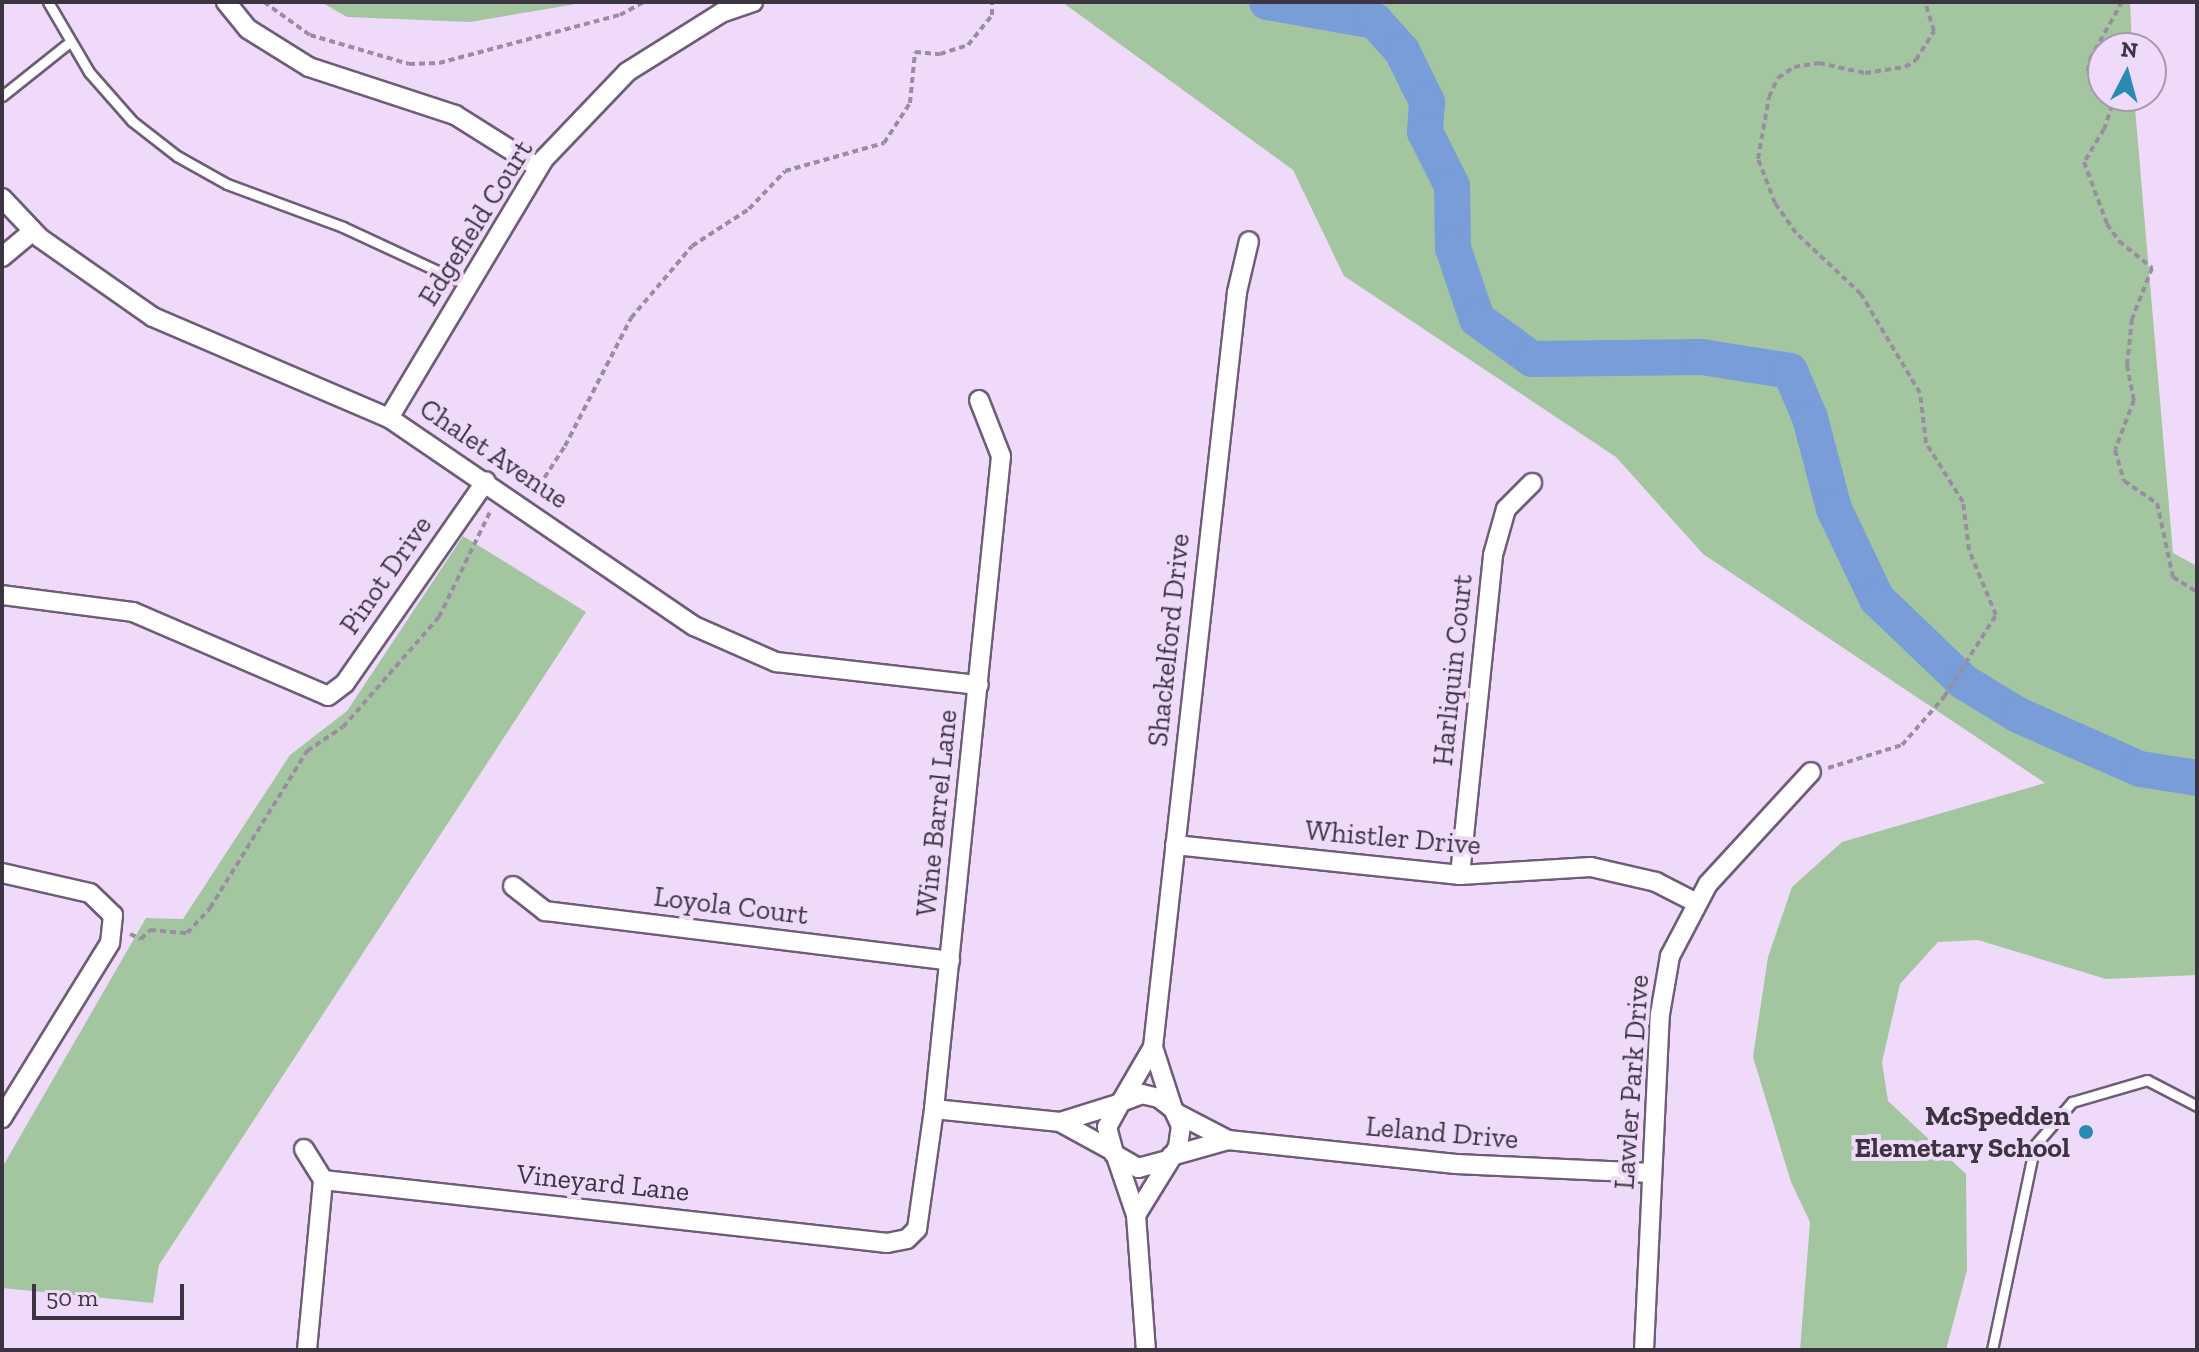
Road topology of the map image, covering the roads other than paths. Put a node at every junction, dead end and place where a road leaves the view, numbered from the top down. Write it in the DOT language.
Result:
graph roads {
  1 [pos="48,2"];
  2 [pos="226,2"];
  3 [pos="753,2"];
  4 [pos="70,42"];
  5 [pos="2,96"];
  6 [pos="538,167"];
  7 [pos="2,198"];
  8 [pos="33,231"];
  9 [pos="1249,241"];
  10 [pos="2,257"];
  11 [pos="468,285"];
  12 [pos="979,400"];
  13 [pos="389,418"];
  14 [pos="486,481"];
  15 [pos="1532,483"];
  16 [pos="2,595"];
  17 [pos="979,685"];
  18 [pos="1811,772"];
  19 [pos="1175,845"];
  20 [pos="2,873"];
  21 [pos="1460,875"];
  22 [pos="513,886"];
  23 [pos="1695,902"];
  24 [pos="950,961"];
  25 [pos="1153,1047"];
  26 [pos="1120,1103"];
  27 [pos="2197,1106"];
  28 [pos="934,1109"];
  29 [pos="1175,1111"];
  30 [pos="2,1118"];
  31 [pos="1060,1122"];
  32 [pos="1228,1140"];
  33 [pos="304,1149"];
  34 [pos="1114,1152"];
  35 [pos="1169,1158"];
  36 [pos="1652,1173"];
  37 [pos="323,1180"];
  38 [pos="1136,1215"];
  39 [pos="912,1235"];
  40 [pos="307,1350"];
  41 [pos="1146,1350"];
  42 [pos="1644,1350"];
  43 [pos="1992,1350"];
  1 -- 4 [label="lane"];
  2 -- 6 [label="street"];
  3 -- 6 [label="street, Edgefield Court"];
  4 -- 5 [label="lane"];
  4 -- 11 [label="lane"];
  6 -- 11 [label="street, Edgefield Court"];
  7 -- 8 [label="street, Chalet Avenue"];
  8 -- 10 [label="street"];
  8 -- 13 [label="street, Chalet Avenue"];
  9 -- 19 [label="street, Shackelford Drive"];
  11 -- 13 [label="street, Edgefield Court"];
  12 -- 17 [label="street, Wine Barrel Lane"];
  13 -- 14 [label="street, Chalet Avenue"];
  14 -- 16 [label="street, Pinot Drive"];
  14 -- 17 [label="street, Chalet Avenue"];
  15 -- 21 [label="street, Harliquin Court"];
  17 -- 24 [label="street, Wine Barrel Lane"];
  18 -- 23 [label="street, Lawler Park Drive"];
  19 -- 21 [label="street, Whistler Drive"];
  19 -- 25 [label="street, Shackelford Drive"];
  20 -- 30 [label="street"];
  21 -- 23 [label="street, Whistler Drive"];
  22 -- 24 [label="street, Loyola Court"];
  23 -- 36 [label="street, Lawler Park Drive"];
  24 -- 28 [label="street, Wine Barrel Lane"];
  25 -- 26 [label="street, Shackelford Drive"];
  25 -- 29 [label="street, Shackelford Drive"];
  26 -- 29 [label="street"];
  26 -- 31 [label="street"];
  26 -- 34 [label="street"];
  27 -- 43 [label="lane"];
  28 -- 31 [label="street"];
  28 -- 39 [label="street, Wine Barrel Lane"];
  29 -- 32 [label="street, Leland Drive"];
  29 -- 35 [label="street"];
  31 -- 34 [label="street"];
  32 -- 35 [label="street, Leland Drive"];
  32 -- 36 [label="street, Leland Drive"];
  33 -- 37 [label="street"];
  34 -- 35 [label="street"];
  34 -- 38 [label="street"];
  35 -- 38 [label="street"];
  36 -- 42 [label="street, Lawler Park Drive"];
  37 -- 39 [label="street, Vineyard Lane"];
  37 -- 40 [label="street"];
  38 -- 41 [label="street"];
}
